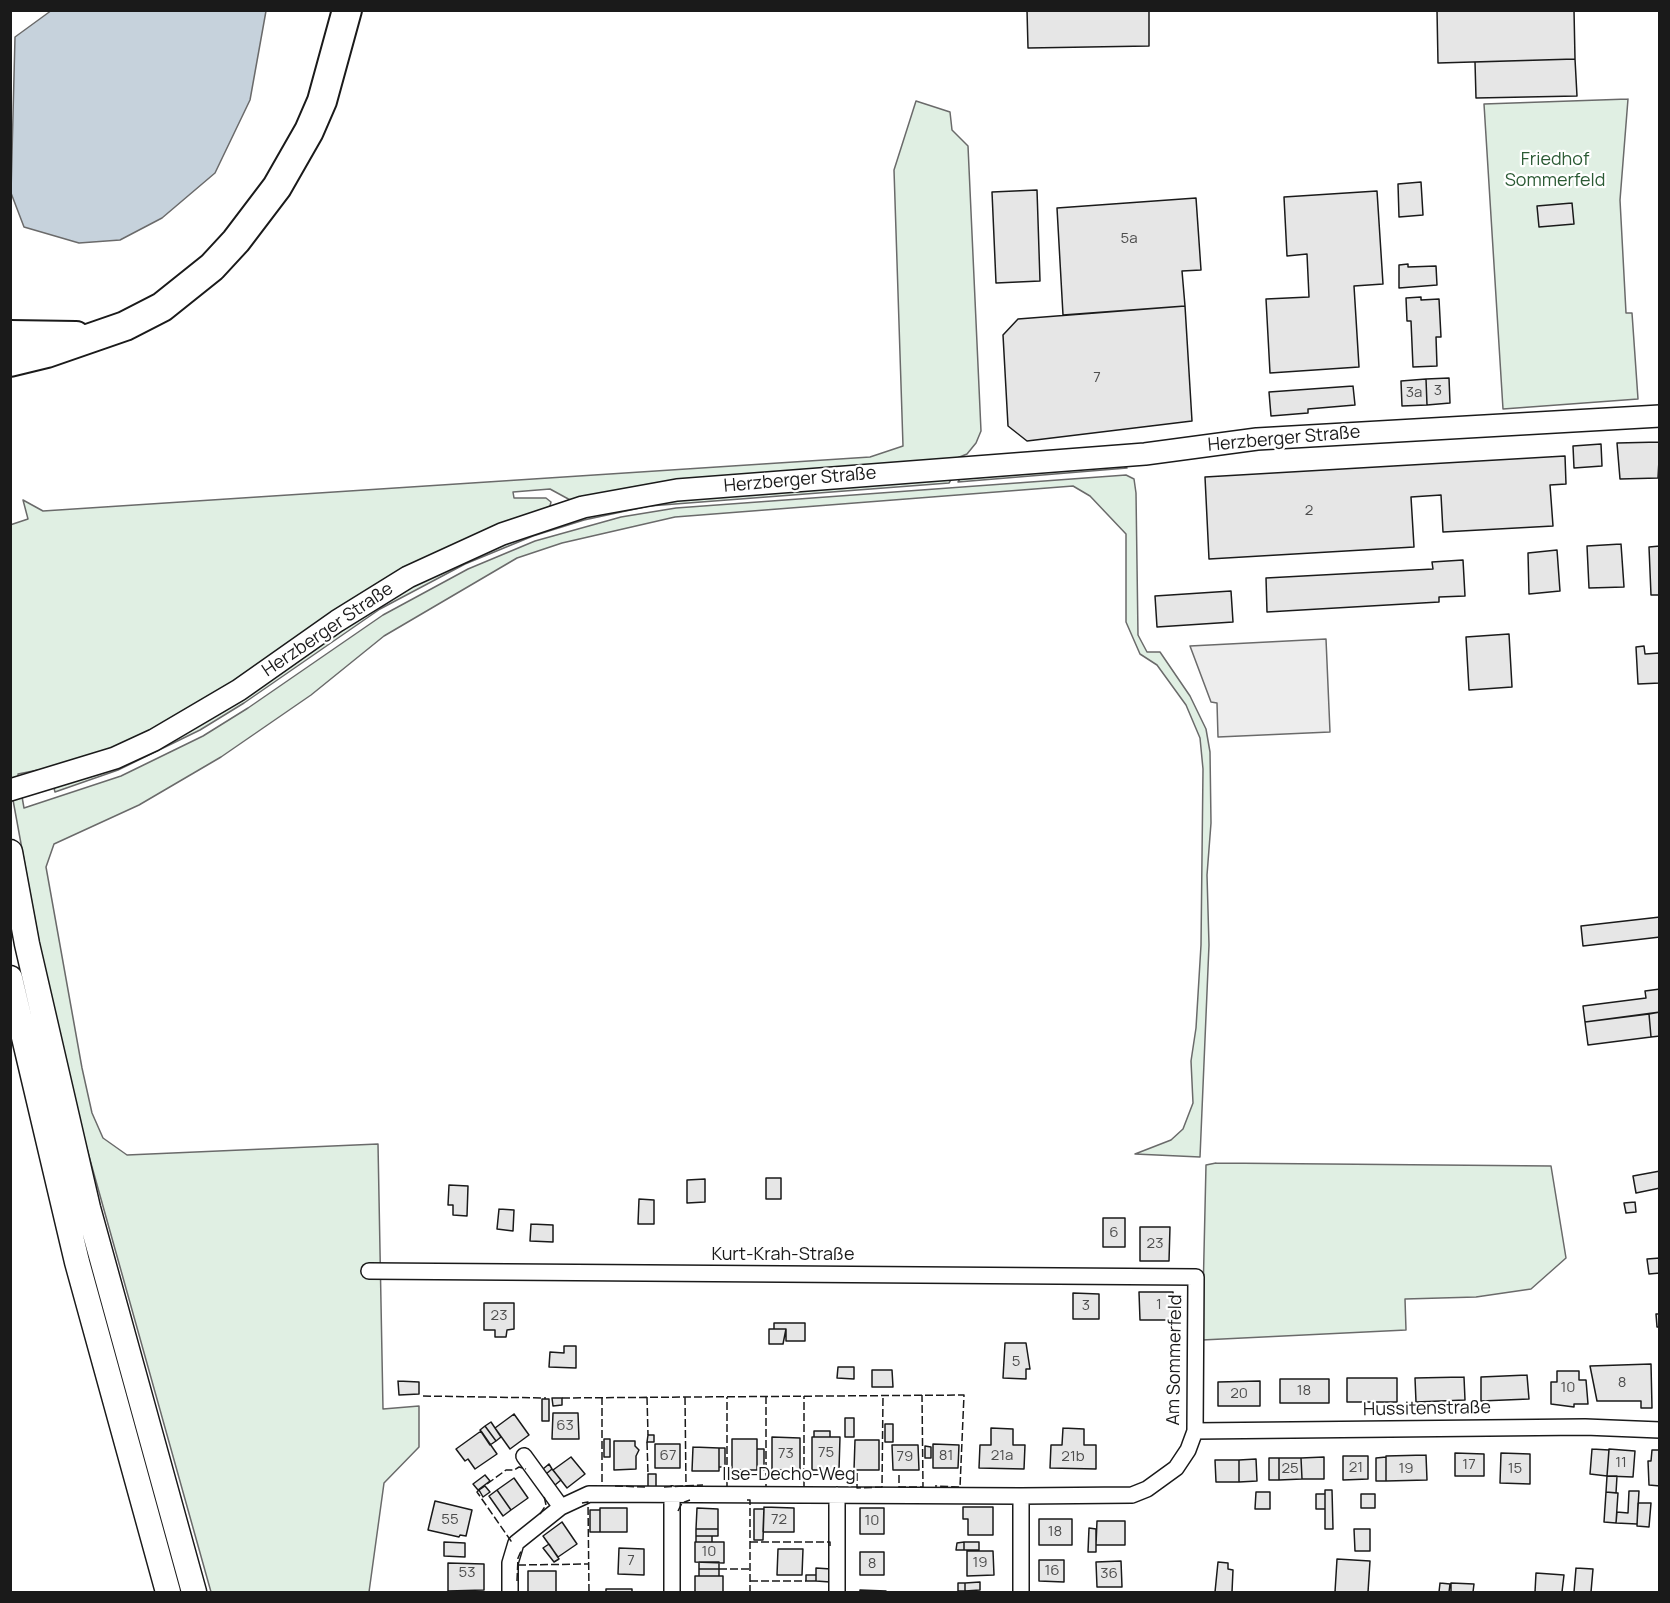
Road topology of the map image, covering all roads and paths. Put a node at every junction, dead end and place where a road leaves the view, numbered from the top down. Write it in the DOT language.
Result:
graph roads {
  1 [pos="344,14"];
  2 [pos="10,335"];
  3 [pos="87,338"];
  4 [pos="10,362"];
  5 [pos="1659,416"];
  6 [pos="10,790"];
  7 [pos="10,852"];
  8 [pos="10,978"];
  9 [pos="369,1271"];
  10 [pos="1196,1277"];
  11 [pos="1659,1430"];
  12 [pos="1195,1431"];
  13 [pos="524,1456"];
  14 [pos="672,1494"];
  15 [pos="837,1495"];
  16 [pos="1021,1496"];
  17 [pos="561,1507"];
  18 [pos="168,1593"];
  19 [pos="194,1593"];
  20 [pos="510,1593"];
  21 [pos="672,1593"];
  22 [pos="837,1593"];
  23 [pos="1021,1593"];
  1 -- 3 [label="highway"];
  2 -- 3 [label="highway"];
  3 -- 4 [label="highway"];
  5 -- 6 [label="main road, Herzberger Straße"];
  7 -- 19 [label="main road"];
  8 -- 18 [label="main road"];
  9 -- 10 [label="street, Kurt-Krah-Straße"];
  10 -- 12 [label="street, Am Sommerfeld"];
  11 -- 12 [label="street, Hussitenstraße"];
  12 -- 16 [label="street, Am Sommerfeld"];
  13 -- 17 [label="street"];
  14 -- 15 [label="street, Ilse-Decho-Weg"];
  14 -- 17 [label="street, Ilse-Decho-Weg"];
  14 -- 21 [label="street"];
  15 -- 16 [label="street, Ilse-Decho-Weg"];
  15 -- 22 [label="street"];
  16 -- 23 [label="street"];
  17 -- 20 [label="street, Ilse-Decho-Weg"];
}
